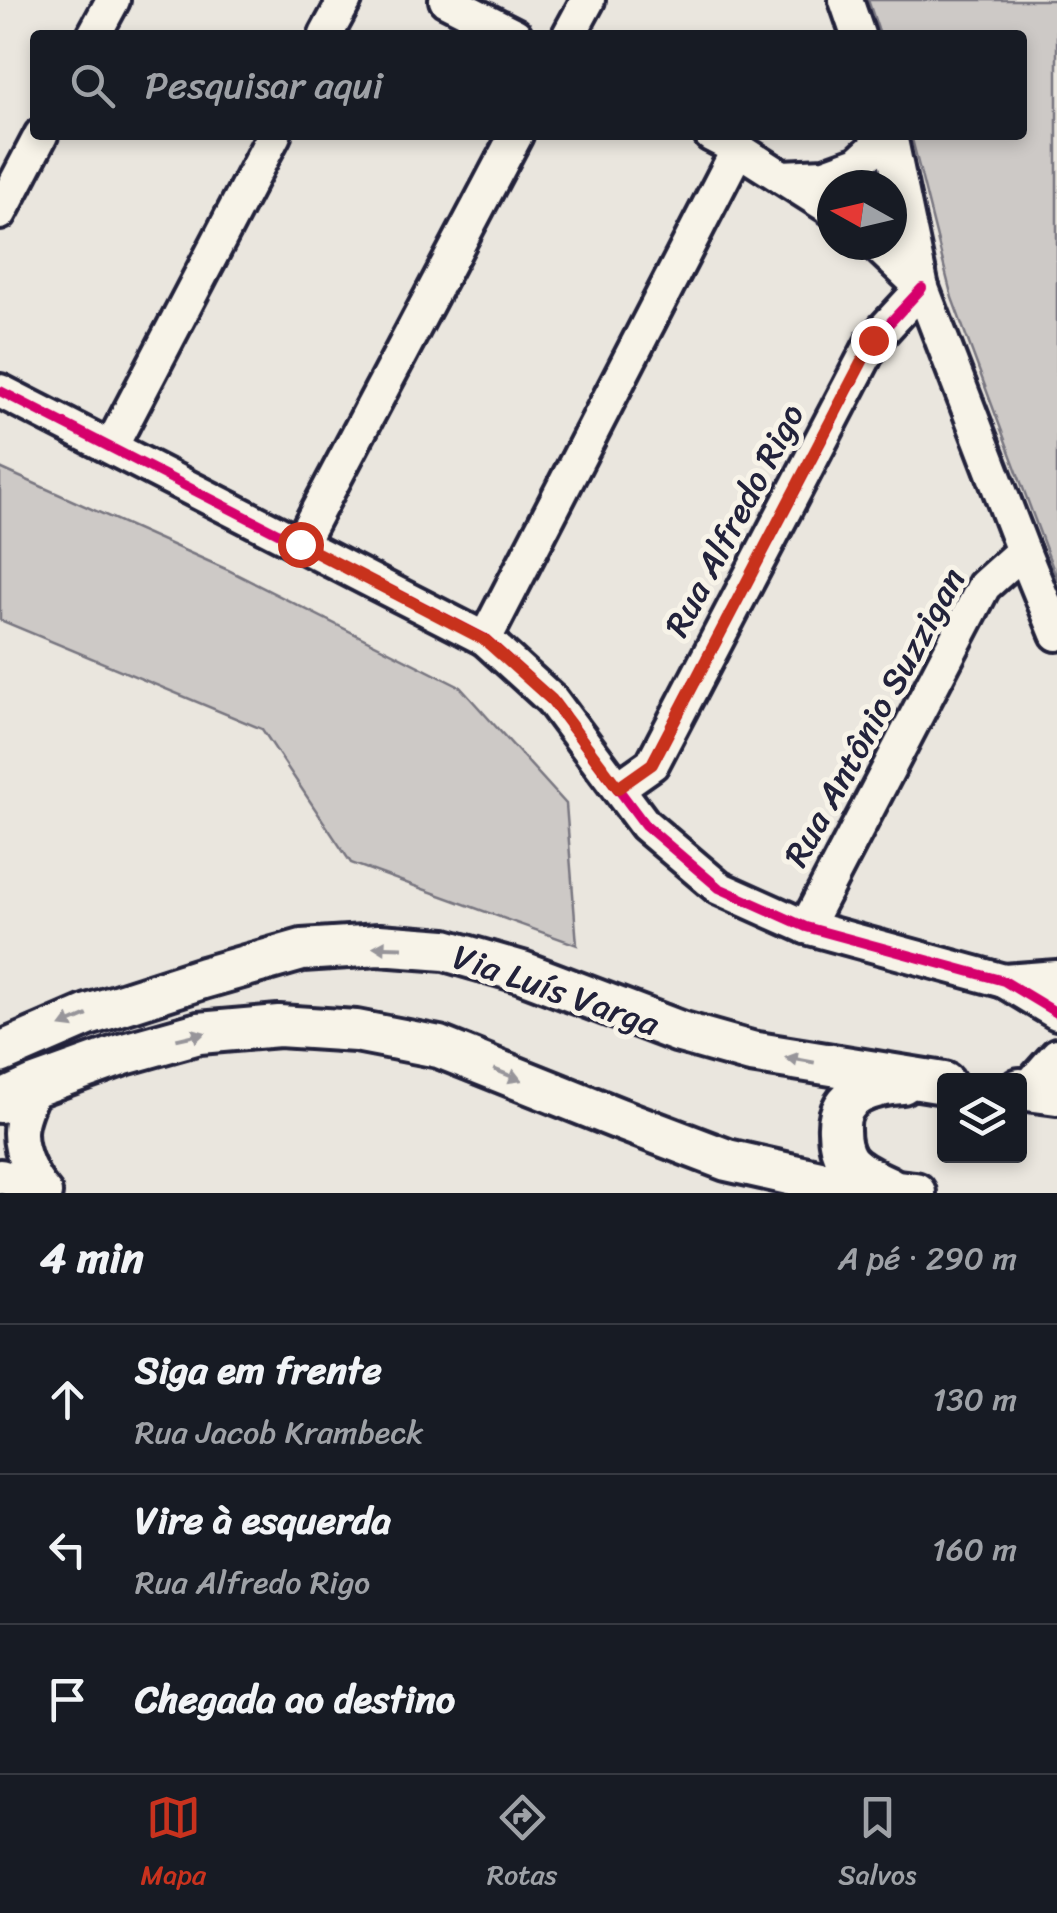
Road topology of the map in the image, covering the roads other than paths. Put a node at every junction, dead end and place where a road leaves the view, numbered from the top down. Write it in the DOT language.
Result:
graph roads {
  1 [pos="113,0"];
  2 [pos="344,0"];
  3 [pos="446,0"];
  4 [pos="588,0"];
  5 [pos="846,0"];
  6 [pos="97,30"];
  7 [pos="329,30"];
  8 [pos="505,30"];
  9 [pos="572,30"];
  10 [pos="856,30"];
  11 [pos="39,140"];
  12 [pos="271,140"];
  13 [pos="513,140"];
  14 [pos="884,140"];
  15 [pos="891,140"];
  16 [pos="724,142"];
  17 [pos="782,177"];
  18 [pos="817,199"];
  19 [pos="0,213"];
  20 [pos="893,260"];
  21 [pos="922,288"];
  22 [pos="0,391"];
  23 [pos="112,447"];
  24 [pos="300,544"];
  25 [pos="1022,551"];
  26 [pos="1057,634"];
  27 [pos="485,640"];
  28 [pos="618,788"];
  29 [pos="806,928"];
  30 [pos="1057,977"];
  31 [pos="1004,980"];
  32 [pos="1057,1013"];
  33 [pos="0,1053"];
  34 [pos="1057,1055"];
  35 [pos="937,1082"];
  36 [pos="937,1082"];
  37 [pos="1034,1091"];
  38 [pos="18,1094"];
  39 [pos="0,1176"];
  40 [pos="42,1190"];
  41 [pos="905,1192"];
  1 -- 6 [label="street"];
  2 -- 7 [label="street"];
  3 -- 8 [label="street"];
  4 -- 9 [label="street"];
  5 -- 10 [label="street"];
  11 -- 19 [label="street"];
  12 -- 23 [label="street"];
  13 -- 24 [label="street"];
  14 -- 17 [label="street"];
  15 -- 21 [label="street"];
  16 -- 17 [label="street"];
  16 -- 27 [label="street"];
  17 -- 18 [label="street"];
  20 -- 21 [label="street"];
  21 -- 25 [label="street"];
  21 -- 28 [label="street, Rua Alfredo Rigo"];
  22 -- 23 [label="street"];
  23 -- 24 [label="street"];
  24 -- 27 [label="street"];
  25 -- 26 [label="street"];
  25 -- 29 [label="street, Rua Antônio Suzzigan"];
  27 -- 28 [label="street"];
  28 -- 29 [label="street"];
  29 -- 31 [label="street"];
  30 -- 31 [label="street"];
  31 -- 32 [label="street"];
  35 -- 33 [label="main road, Via Luís Varga, one-way"];
  34 -- 37 [label="street"];
  36 -- 41 [label="main road"];
  38 -- 40 [label="street"];
  38 -- 41 [label="main road, one-way"];
  39 -- 40 [label="street"];
}
